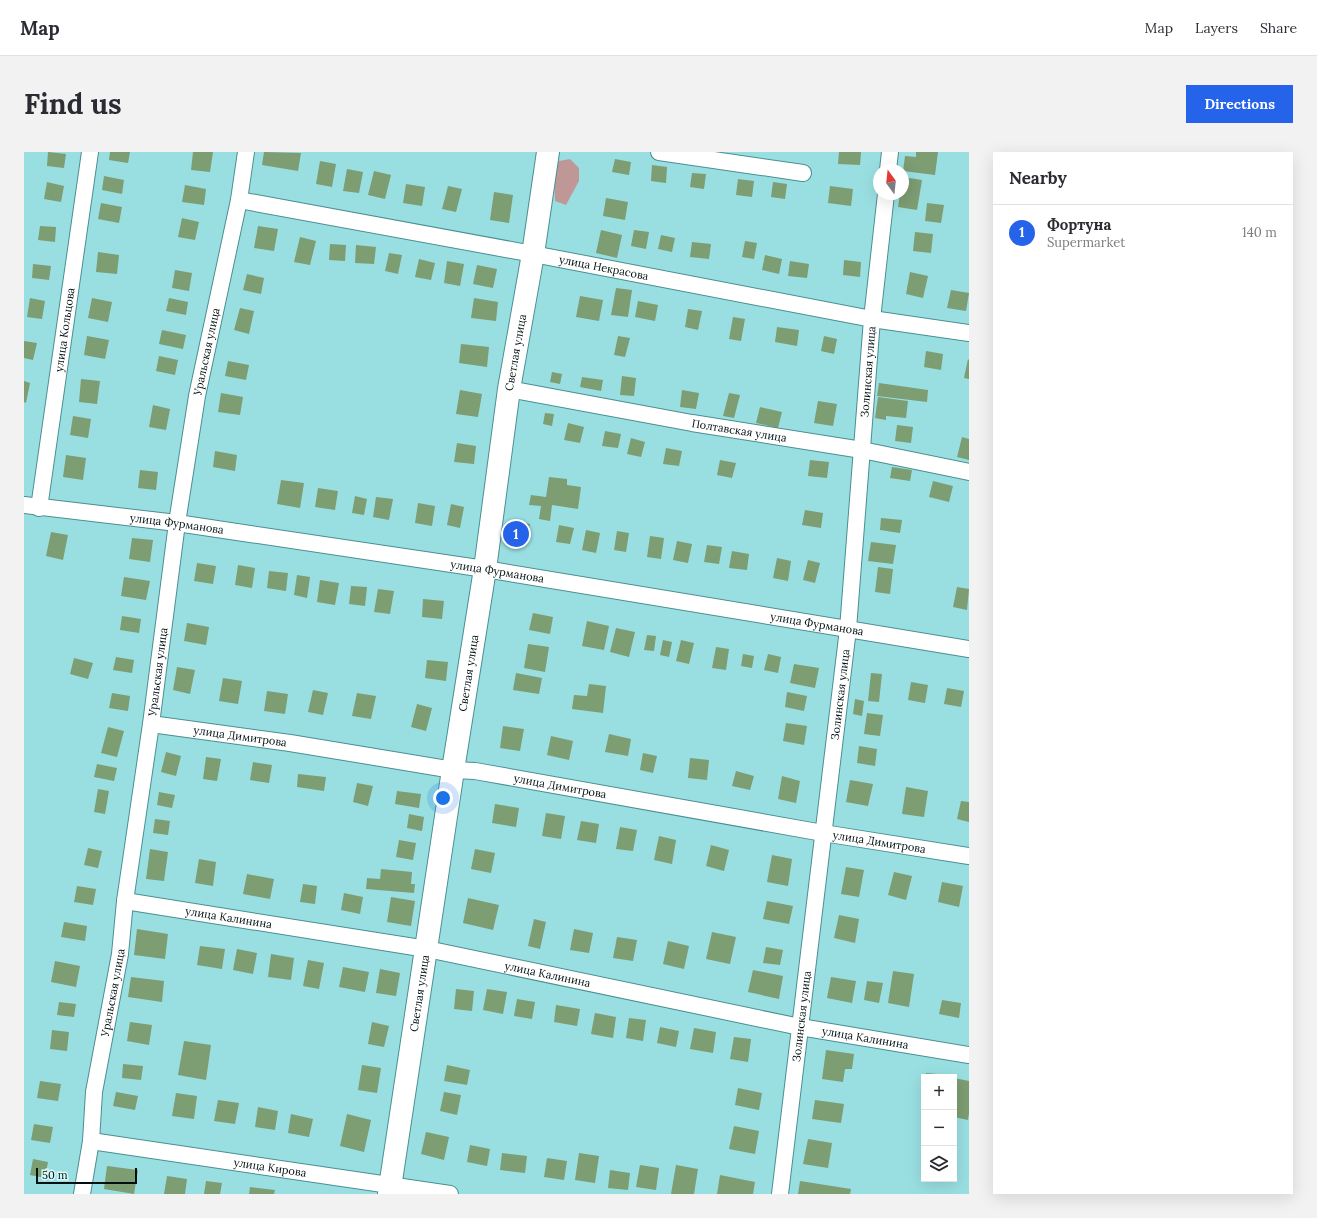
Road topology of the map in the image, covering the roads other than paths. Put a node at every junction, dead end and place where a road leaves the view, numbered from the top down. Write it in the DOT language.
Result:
graph roads {
  1 [pos="90,152"];
  2 [pos="246,152"];
  3 [pos="548,152"];
  4 [pos="659,152"];
  5 [pos="890,152"];
  6 [pos="889,164"];
  7 [pos="803,173"];
  8 [pos="239,200"];
  9 [pos="885,200"];
  10 [pos="533,254"];
  11 [pos="872,319"];
  12 [pos="969,333"];
  13 [pos="509,390"];
  14 [pos="862,450"];
  15 [pos="969,472"];
  16 [pos="32,506"];
  17 [pos="177,523"];
  18 [pos="485,569"];
  19 [pos="848,629"];
  20 [pos="969,649"];
  21 [pos="151,724"];
  22 [pos="453,770"];
  23 [pos="823,833"];
  24 [pos="969,856"];
  25 [pos="125,901"];
  26 [pos="427,949"];
  27 [pos="800,1027"];
  28 [pos="969,1056"];
  29 [pos="90,1142"];
  30 [pos="390,1189"];
  31 [pos="82,1194"];
  32 [pos="450,1194"];
  33 [pos="780,1194"];
  1 -- 16 [label="street, улица Кольцова"];
  2 -- 8 [label="street, Уральская улица"];
  3 -- 10 [label="main road, Светлая улица"];
  4 -- 7 [label="street"];
  5 -- 6 [label="street"];
  8 -- 10 [label="street, улица Некрасова"];
  8 -- 17 [label="street, Уральская улица"];
  9 -- 11 [label="street, Золинская улица"];
  10 -- 11 [label="street, улица Некрасова"];
  10 -- 13 [label="main road, Светлая улица"];
  11 -- 12 [label="street, улица Некрасова"];
  11 -- 14 [label="street, Золинская улица"];
  13 -- 14 [label="street, Полтавская улица"];
  13 -- 18 [label="main road, Светлая улица"];
  14 -- 15 [label="street, Полтавская улица"];
  14 -- 19 [label="street, Золинская улица"];
  16 -- 17 [label="street, улица Фурманова"];
  17 -- 18 [label="street, улица Фурманова"];
  17 -- 21 [label="street, Уральская улица"];
  18 -- 19 [label="street, улица Фурманова"];
  18 -- 22 [label="main road, Светлая улица"];
  19 -- 20 [label="street, улица Фурманова"];
  19 -- 23 [label="street, Золинская улица"];
  21 -- 22 [label="street, улица Димитрова"];
  21 -- 25 [label="street, Уральская улица"];
  22 -- 23 [label="street, улица Димитрова"];
  22 -- 26 [label="main road, Светлая улица"];
  23 -- 24 [label="street, улица Димитрова"];
  23 -- 27 [label="street, Золинская улица"];
  25 -- 26 [label="street, улица Калинина"];
  25 -- 29 [label="street, Уральская улица"];
  26 -- 27 [label="street, улица Калинина"];
  26 -- 30 [label="main road, Светлая улица"];
  27 -- 28 [label="street, улица Калинина"];
  27 -- 33 [label="street, Золинская улица"];
  29 -- 30 [label="street, улица Кирова"];
  29 -- 31 [label="street, Уральская улица"];
  30 -- 32 [label="street, улица Кирова"];
}
